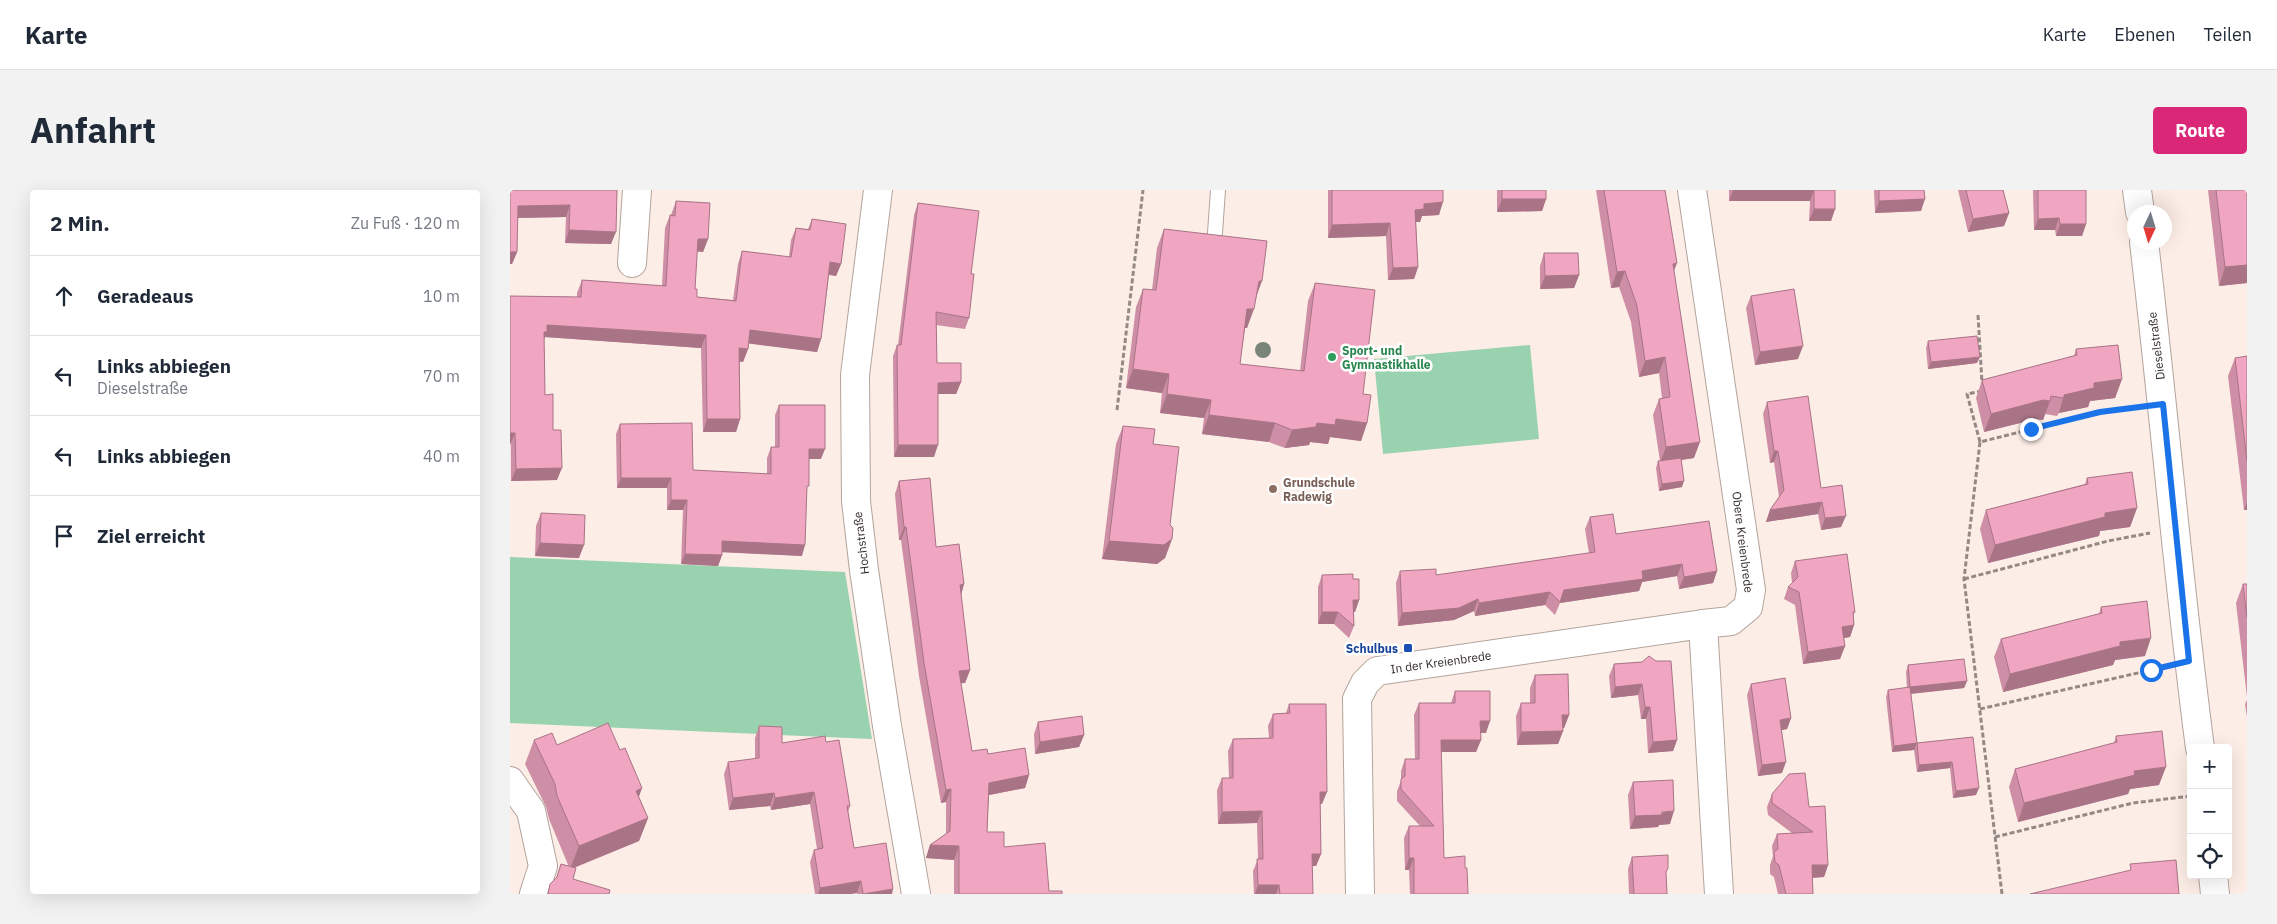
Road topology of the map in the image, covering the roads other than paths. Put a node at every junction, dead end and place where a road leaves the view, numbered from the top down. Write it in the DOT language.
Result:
graph roads {
  1 [pos="637,190"];
  2 [pos="878,190"];
  3 [pos="1218,190"];
  4 [pos="1692,190"];
  5 [pos="2137,190"];
  6 [pos="2139,205"];
  7 [pos="1215,233"];
  8 [pos="2145,250"];
  9 [pos="632,263"];
  10 [pos="1703,624"];
  11 [pos="2199,744"];
  12 [pos="510,781"];
  13 [pos="2214,879"];
  14 [pos="534,894"];
  15 [pos="916,894"];
  16 [pos="1360,894"];
  17 [pos="1719,894"];
  18 [pos="2215,894"];
  1 -- 9 [label="street"];
  2 -- 15 [label="street, Hochstraße"];
  3 -- 7 [label="lane"];
  4 -- 10 [label="street, Obere Kreienbrede"];
  5 -- 6 [label="street"];
  8 -- 11 [label="street, Dieselstraße"];
  10 -- 16 [label="street, In der Kreienbrede"];
  10 -- 17 [label="street"];
  12 -- 14 [label="street"];
  13 -- 18 [label="street"];
}
